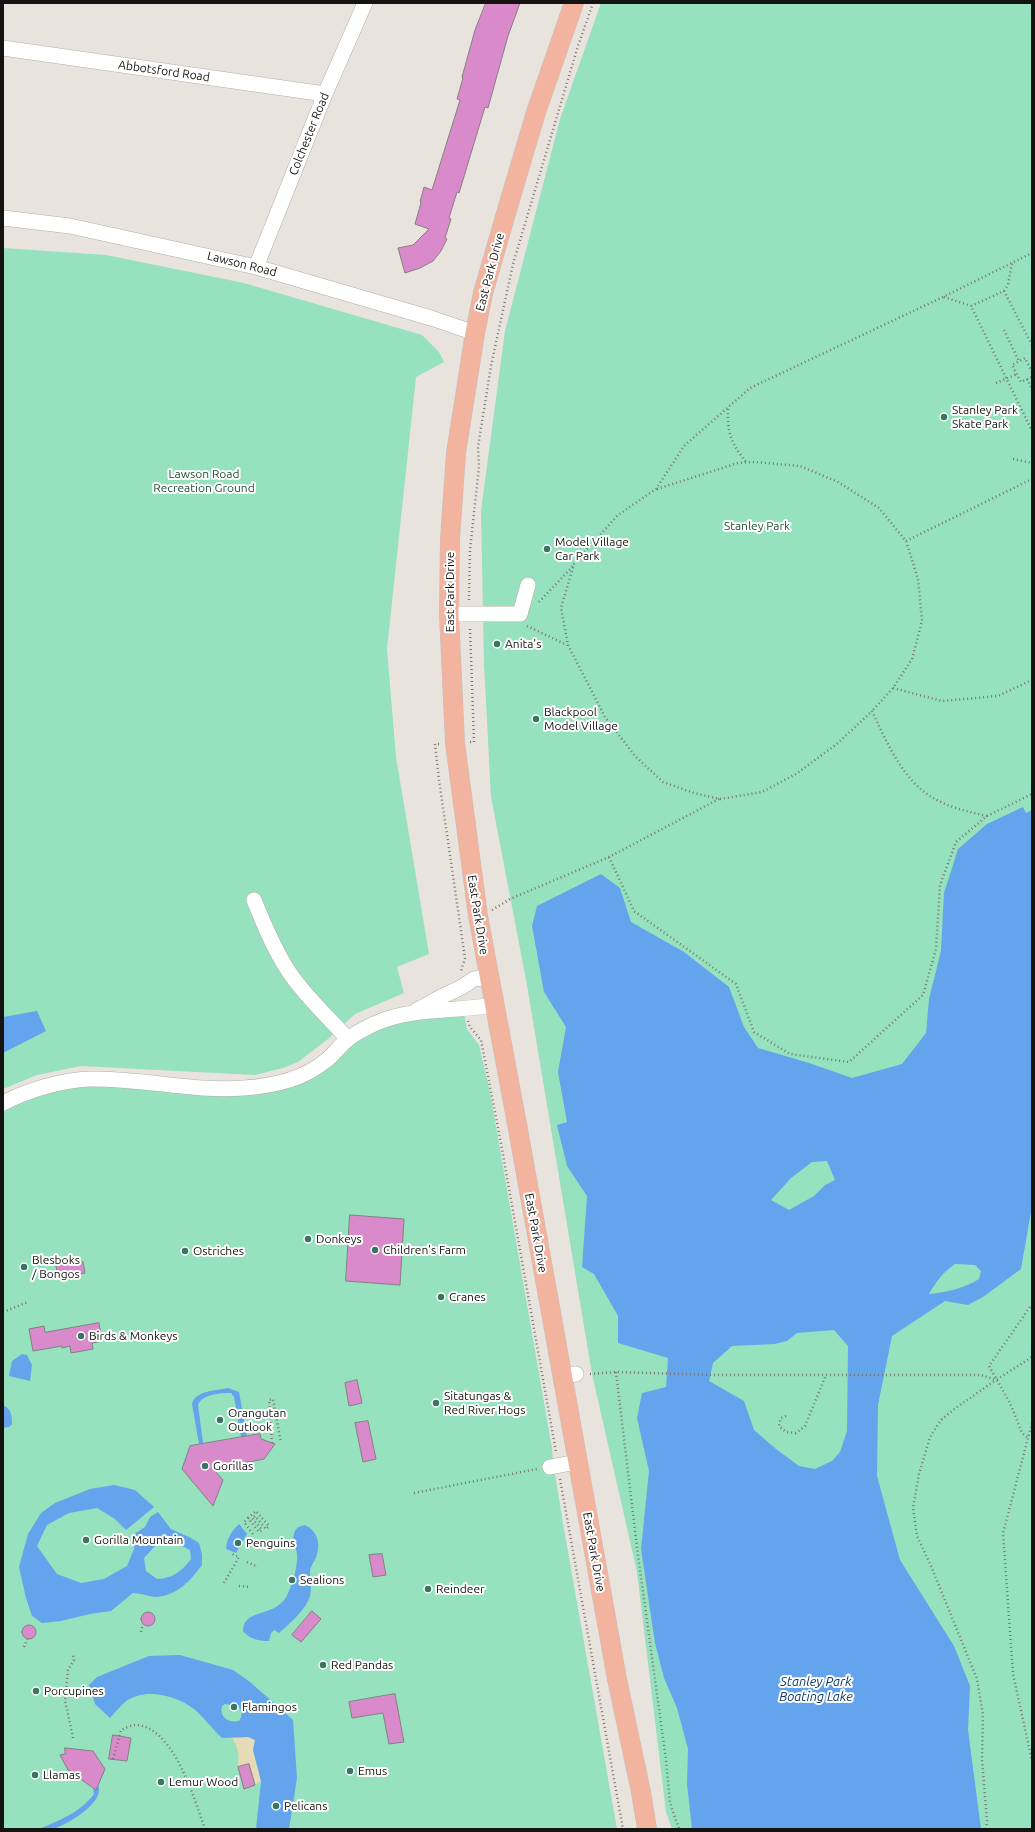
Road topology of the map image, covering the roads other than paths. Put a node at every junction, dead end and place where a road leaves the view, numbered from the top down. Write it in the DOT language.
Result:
graph roads {
  1 [pos="365,3"];
  2 [pos="574,3"];
  3 [pos="3,48"];
  4 [pos="325,94"];
  5 [pos="3,218"];
  6 [pos="256,267"];
  7 [pos="475,333"];
  8 [pos="528,585"];
  9 [pos="449,614"];
  10 [pos="254,900"];
  11 [pos="488,976"];
  12 [pos="493,1004"];
  13 [pos="415,1012"];
  14 [pos="348,1039"];
  15 [pos="3,1104"];
  16 [pos="577,1462"];
  17 [pos="555,1466"];
  18 [pos="647,1829"];
  1 -- 4 [label="street, Colchester Road"];
  2 -- 7 [label="main road, East Park Drive"];
  3 -- 4 [label="street, Abbotsford Road"];
  4 -- 6 [label="street, Colchester Road"];
  5 -- 6 [label="street, Lawson Road"];
  6 -- 7 [label="street, Lawson Road"];
  7 -- 9 [label="main road, East Park Drive"];
  8 -- 9 [label="street"];
  9 -- 11 [label="main road, East Park Drive"];
  10 -- 14 [label="street"];
  11 -- 12 [label="main road, East Park Drive"];
  11 -- 13 [label="street"];
  12 -- 13 [label="street"];
  12 -- 16 [label="main road, East Park Drive"];
  13 -- 14 [label="street"];
  14 -- 15 [label="street"];
  16 -- 17 [label="street"];
  16 -- 18 [label="main road, East Park Drive"];
}
